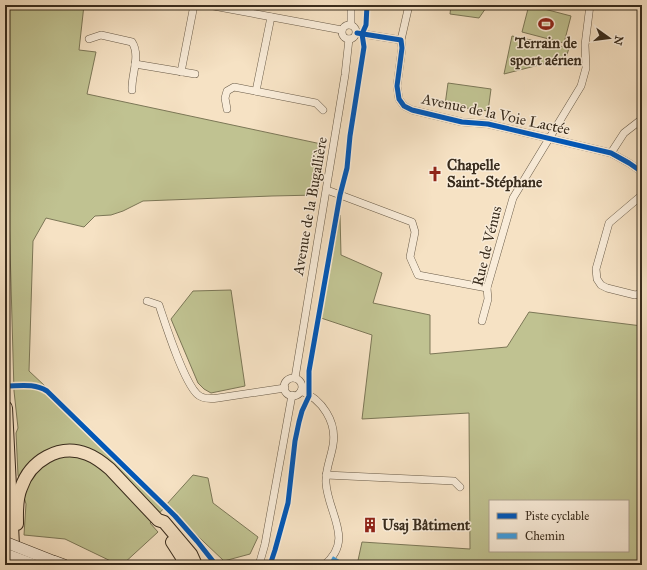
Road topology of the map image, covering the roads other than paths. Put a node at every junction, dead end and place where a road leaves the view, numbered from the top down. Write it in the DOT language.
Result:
graph roads {
  1 [pos="194,5"];
  2 [pos="208,5"];
  3 [pos="351,5"];
  4 [pos="409,5"];
  5 [pos="590,5"];
  6 [pos="271,17"];
  7 [pos="351,25"];
  8 [pos="342,30"];
  9 [pos="356,33"];
  10 [pos="89,39"];
  11 [pos="349,39"];
  12 [pos="400,40"];
  13 [pos="135,64"];
  14 [pos="181,72"];
  15 [pos="195,74"];
  16 [pos="132,90"];
  17 [pos="256,91"];
  18 [pos="226,109"];
  19 [pos="323,110"];
  20 [pos="642,119"];
  21 [pos="550,138"];
  22 [pos="611,153"];
  23 [pos="642,172"];
  24 [pos="327,190"];
  25 [pos="642,194"];
  26 [pos="487,288"];
  27 [pos="642,293"];
  28 [pos="147,302"];
  29 [pos="482,321"];
  30 [pos="295,378"];
  31 [pos="285,388"];
  32 [pos="301,391"];
  33 [pos="292,395"];
  34 [pos="5,408"];
  35 [pos="326,475"];
  36 [pos="460,487"];
  37 [pos="158,520"];
  38 [pos="8,549"];
  39 [pos="14,565"];
  40 [pos="34,565"];
  41 [pos="64,565"];
  42 [pos="185,565"];
  43 [pos="196,565"];
  44 [pos="259,565"];
  45 [pos="324,565"];
  1 -- 14 [label="street"];
  2 -- 6 [label="street"];
  3 -- 7 [label="street"];
  4 -- 12 [label="street"];
  5 -- 21 [label="street, Rue de Vénus"];
  6 -- 8 [label="street"];
  6 -- 17 [label="street"];
  7 -- 8 [label="street"];
  7 -- 9 [label="street"];
  8 -- 11 [label="street"];
  9 -- 11 [label="street"];
  9 -- 12 [label="street"];
  10 -- 13 [label="street"];
  11 -- 24 [label="street, Avenue de la Bugallière"];
  12 -- 21 [label="street, Avenue de la Voie Lactée"];
  13 -- 14 [label="street"];
  13 -- 16 [label="street"];
  14 -- 15 [label="street"];
  17 -- 18 [label="street"];
  17 -- 19 [label="street"];
  20 -- 22 [label="street"];
  21 -- 22 [label="street, Avenue de la Voie Lactée"];
  21 -- 26 [label="street, Rue de Vénus"];
  22 -- 23 [label="street, Avenue de la Voie Lactée"];
  24 -- 26 [label="street"];
  24 -- 30 [label="street, Avenue de la Bugallière"];
  25 -- 27 [label="street"];
  26 -- 29 [label="street, Rue de Vénus"];
  28 -- 31 [label="street"];
  30 -- 31 [label="street"];
  30 -- 32 [label="street"];
  31 -- 33 [label="street"];
  32 -- 33 [label="street"];
  32 -- 35 [label="street"];
  33 -- 44 [label="street"];
  34 -- 38 [label="highway"];
  35 -- 36 [label="street"];
  35 -- 45 [label="street"];
  37 -- 38 [label="highway"];
  37 -- 42 [label="highway"];
  37 -- 43 [label="highway"];
  38 -- 39 [label="highway"];
  38 -- 40 [label="main road, bridge"];
  38 -- 41 [label="main road, bridge"];
}
